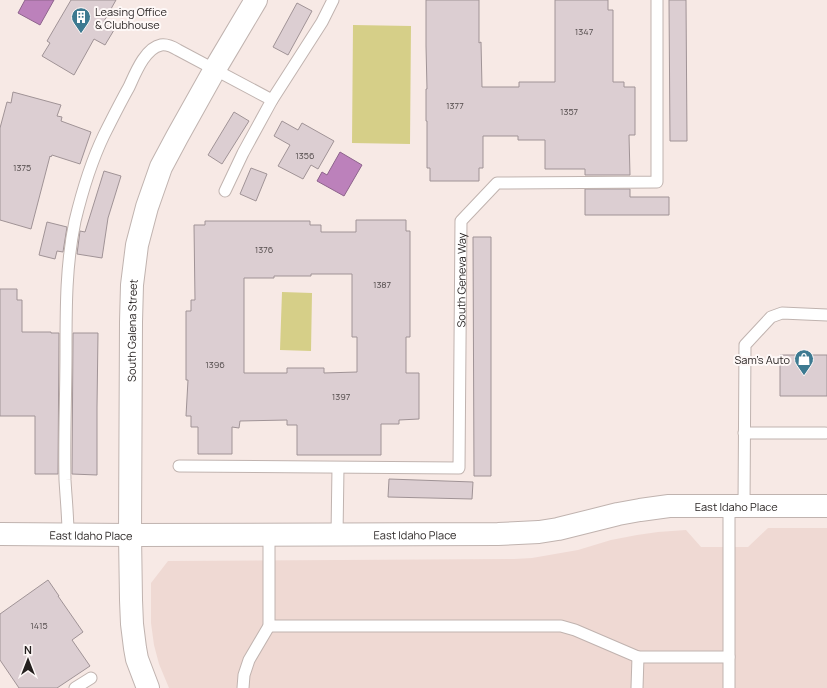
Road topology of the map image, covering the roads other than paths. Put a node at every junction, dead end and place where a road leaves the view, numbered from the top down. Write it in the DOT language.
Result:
graph roads {
  1 [pos="256,0"];
  2 [pos="333,0"];
  3 [pos="657,0"];
  4 [pos="215,69"];
  5 [pos="272,100"];
  6 [pos="225,191"];
  7 [pos="827,315"];
  8 [pos="744,433"];
  9 [pos="825,433"];
  10 [pos="179,466"];
  11 [pos="338,468"];
  12 [pos="736,506"];
  13 [pos="827,506"];
  14 [pos="0,534"];
  15 [pos="68,534"];
  16 [pos="130,535"];
  17 [pos="269,535"];
  18 [pos="337,535"];
  19 [pos="269,626"];
  20 [pos="638,657"];
  21 [pos="729,657"];
  22 [pos="91,678"];
  23 [pos="75,688"];
  24 [pos="148,688"];
  25 [pos="243,688"];
  26 [pos="637,688"];
  27 [pos="729,688"];
  1 -- 4 [label="street, South Galena Street"];
  2 -- 5 [label="lane"];
  3 -- 11 [label="lane, South Geneva Way"];
  4 -- 5 [label="lane"];
  4 -- 15 [label="lane"];
  4 -- 16 [label="street, South Galena Street"];
  5 -- 6 [label="lane"];
  7 -- 8 [label="lane"];
  8 -- 9 [label="lane"];
  8 -- 12 [label="lane"];
  10 -- 11 [label="lane, South Geneva Way"];
  11 -- 18 [label="lane"];
  12 -- 13 [label="street, East Idaho Place"];
  12 -- 18 [label="street, East Idaho Place"];
  12 -- 21 [label="lane"];
  14 -- 15 [label="street, East Idaho Place"];
  15 -- 16 [label="street, East Idaho Place"];
  16 -- 17 [label="street, East Idaho Place"];
  16 -- 24 [label="street, South Galena Street"];
  17 -- 18 [label="street, East Idaho Place"];
  17 -- 19 [label="lane"];
  19 -- 20 [label="lane"];
  19 -- 25 [label="lane"];
  20 -- 21 [label="lane"];
  20 -- 26 [label="lane"];
  21 -- 27 [label="lane"];
  22 -- 23 [label="lane"];
}
